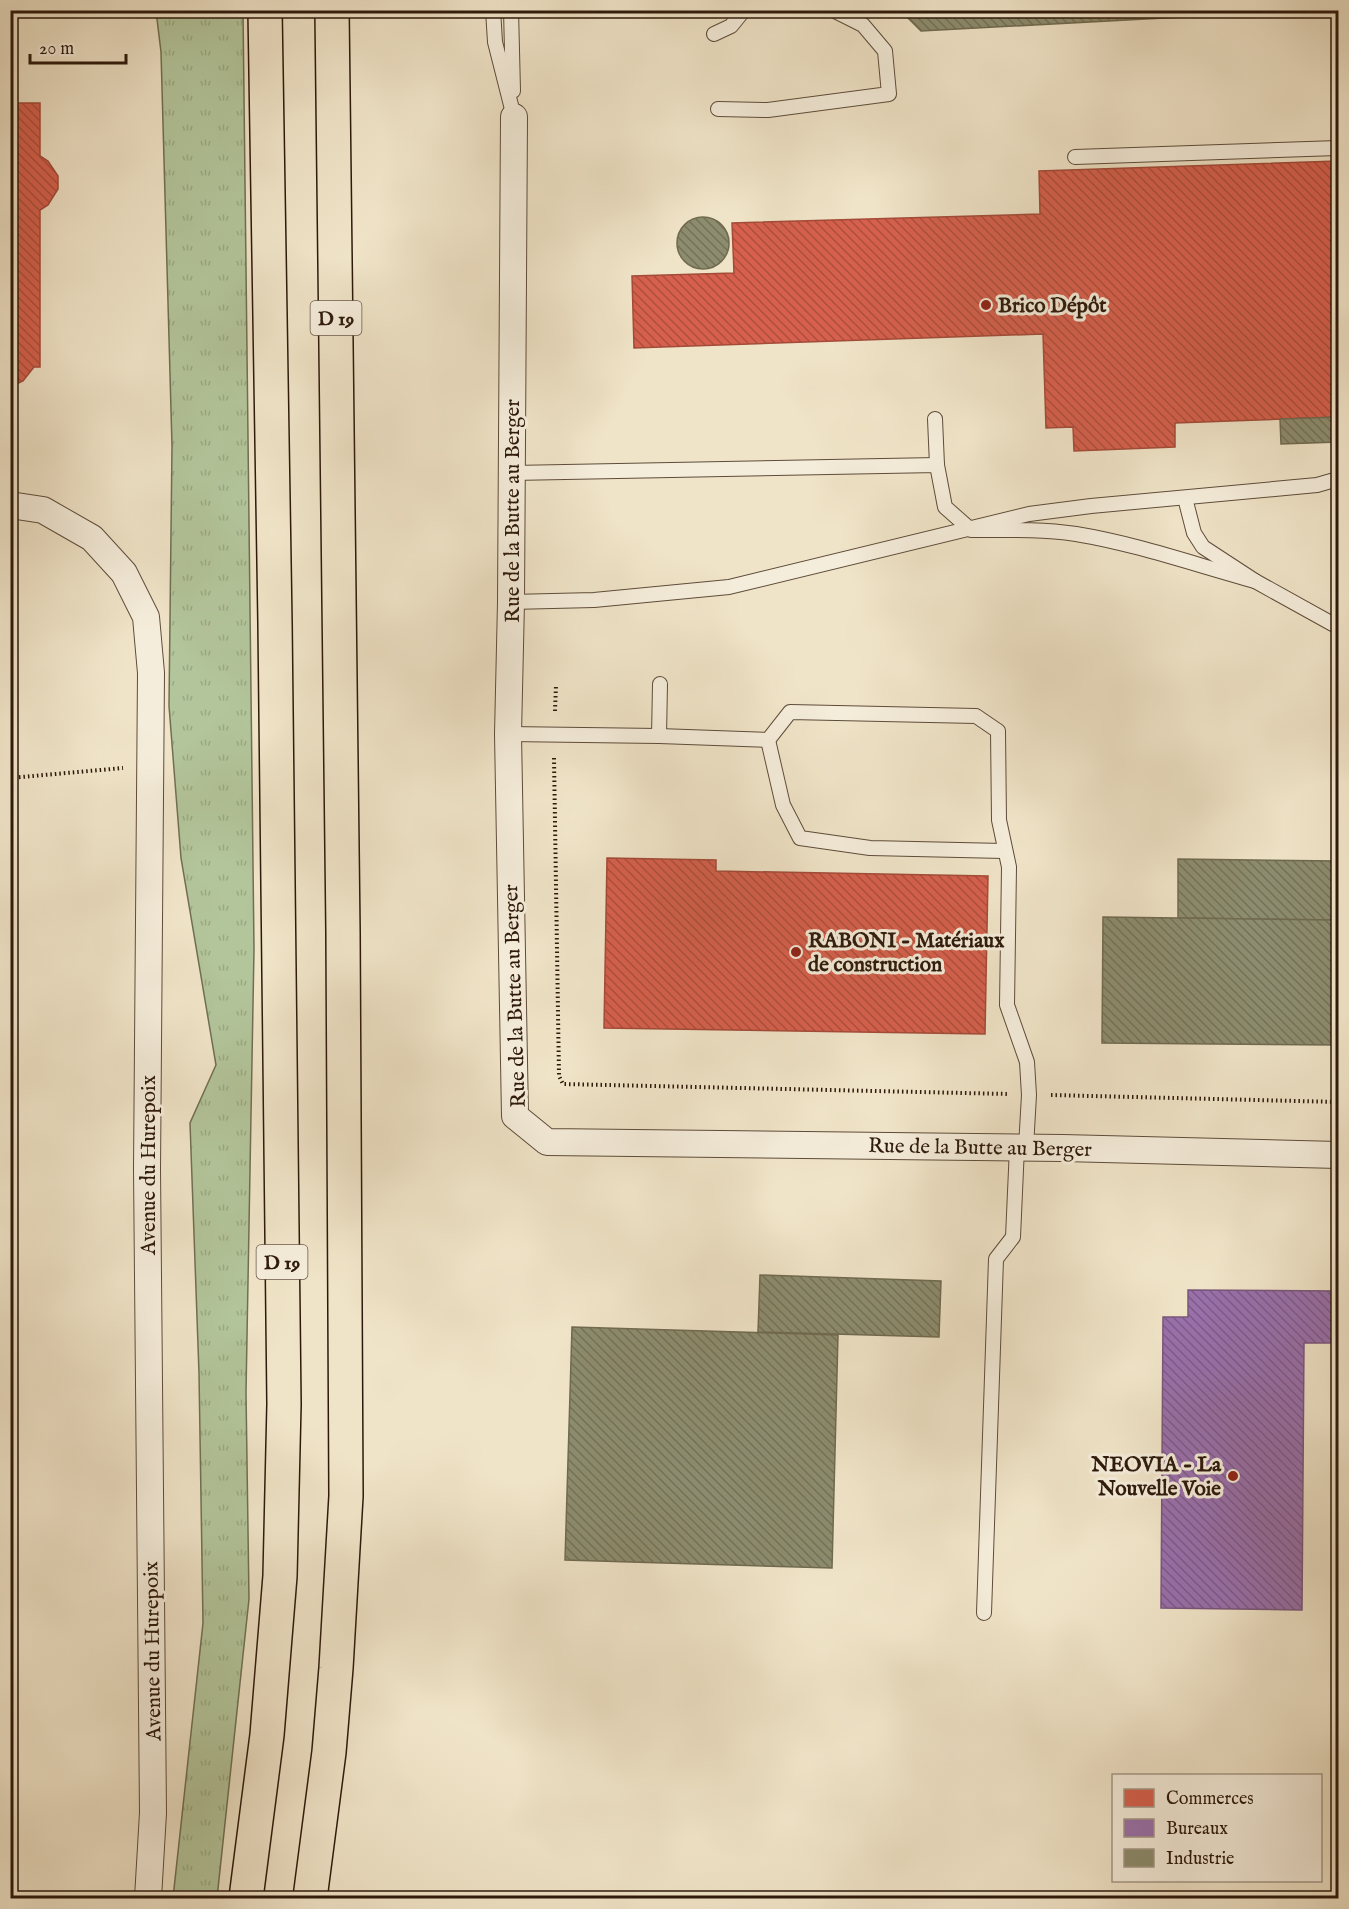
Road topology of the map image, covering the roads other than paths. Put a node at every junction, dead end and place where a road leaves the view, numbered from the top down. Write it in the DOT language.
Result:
graph roads {
  1 [pos="265,10"];
  2 [pos="332,10"];
  3 [pos="493,10"];
  4 [pos="511,10"];
  5 [pos="744,10"];
  6 [pos="833,10"];
  7 [pos="714,34"];
  8 [pos="718,108"];
  9 [pos="514,117"];
  10 [pos="1338,148"];
  11 [pos="1076,157"];
  12 [pos="934,419"];
  13 [pos="937,465"];
  14 [pos="512,473"];
  15 [pos="1338,479"];
  16 [pos="1185,498"];
  17 [pos="10,505"];
  18 [pos="971,530"];
  19 [pos="1255,581"];
  20 [pos="511,602"];
  21 [pos="1338,627"];
  22 [pos="660,684"];
  23 [pos="508,734"];
  24 [pos="659,736"];
  25 [pos="768,740"];
  26 [pos="1005,851"];
  27 [pos="1021,1147"];
  28 [pos="1338,1155"];
  29 [pos="984,1613"];
  30 [pos="148,1899"];
  31 [pos="246,1899"];
  32 [pos="310,1899"];
  1 -- 31 [label="main road, D 19"];
  2 -- 32 [label="main road, D 19"];
  3 -- 9 [label="lane"];
  4 -- 9 [label="lane"];
  5 -- 7 [label="lane"];
  6 -- 8 [label="lane"];
  9 -- 14 [label="street, Rue de la Butte au Berger"];
  10 -- 11 [label="lane"];
  12 -- 13 [label="lane"];
  13 -- 14 [label="lane"];
  13 -- 18 [label="lane"];
  14 -- 20 [label="street, Rue de la Butte au Berger"];
  15 -- 16 [label="lane"];
  16 -- 18 [label="lane"];
  16 -- 19 [label="lane"];
  17 -- 30 [label="street, Avenue du Hurepoix"];
  18 -- 19 [label="lane"];
  18 -- 20 [label="lane"];
  19 -- 21 [label="lane"];
  20 -- 23 [label="street, Rue de la Butte au Berger"];
  22 -- 24 [label="lane"];
  23 -- 24 [label="lane"];
  23 -- 27 [label="street, Rue de la Butte au Berger"];
  24 -- 25 [label="lane"];
  25 -- 26 [label="lane"];
  25 -- 26 [label="lane"];
  26 -- 27 [label="lane"];
  27 -- 28 [label="street, Rue de la Butte au Berger"];
  27 -- 29 [label="lane"];
}
